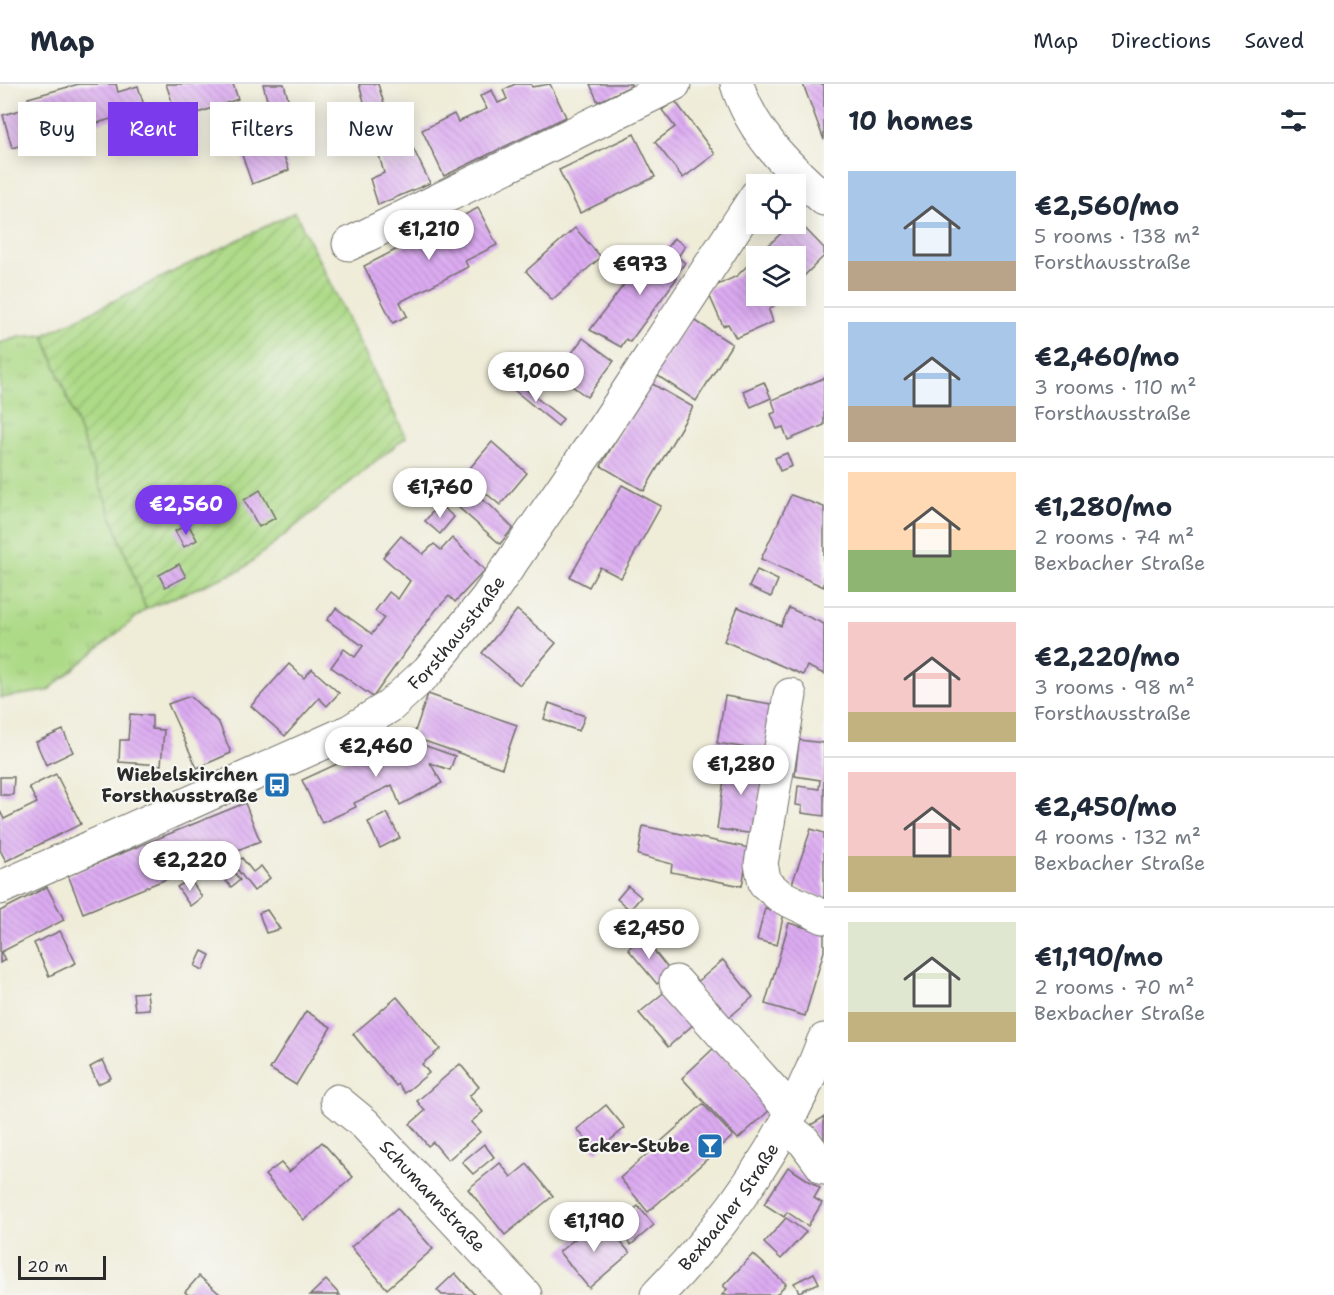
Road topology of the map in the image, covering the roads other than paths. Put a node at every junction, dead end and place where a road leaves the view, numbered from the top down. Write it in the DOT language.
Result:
graph roads {
  1 [pos="674,84"];
  2 [pos="737,84"];
  3 [pos="772,172"];
  4 [pos="824,199"];
  5 [pos="746,211"];
  6 [pos="349,244"];
  7 [pos="790,695"];
  8 [pos="0,888"];
  9 [pos="824,917"];
  10 [pos="676,982"];
  11 [pos="824,1040"];
  12 [pos="337,1101"];
  13 [pos="788,1119"];
  14 [pos="824,1168"];
  15 [pos="674,1289"];
  16 [pos="525,1295"];
  1 -- 6 [label="street"];
  2 -- 3 [label="street"];
  3 -- 4 [label="street"];
  5 -- 8 [label="street, Forsthausstraße"];
  7 -- 9 [label="street"];
  10 -- 13 [label="street"];
  11 -- 13 [label="street, Bexbacher Straße"];
  12 -- 16 [label="street, Schumannstraße"];
  13 -- 14 [label="street"];
  13 -- 15 [label="street, Bexbacher Straße"];
}
